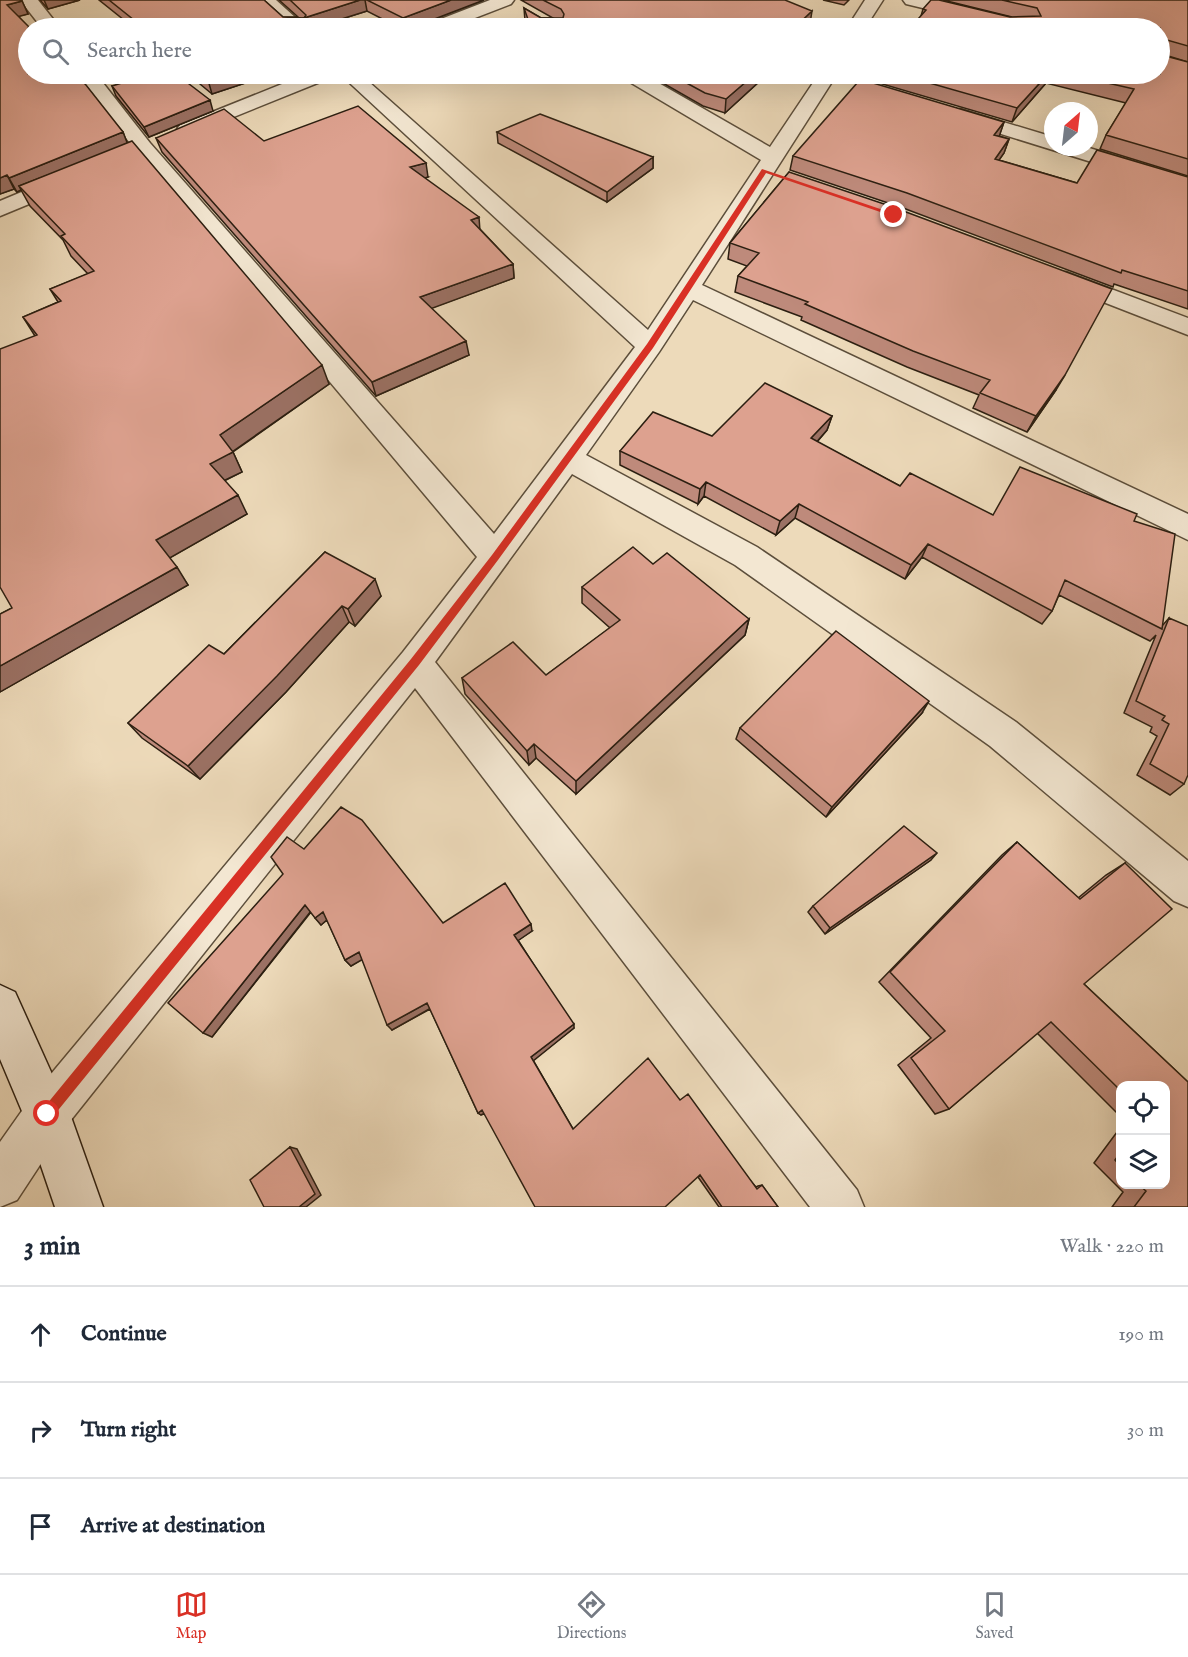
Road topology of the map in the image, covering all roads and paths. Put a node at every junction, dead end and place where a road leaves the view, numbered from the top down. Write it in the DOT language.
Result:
graph roads {
  1 [pos="29,0"];
  2 [pos="266,0"];
  3 [pos="505,0"];
  4 [pos="874,0"];
  5 [pos="912,0"];
  6 [pos="525,11"];
  7 [pos="43,18"];
  8 [pos="287,18"];
  9 [pos="459,18"];
  10 [pos="862,18"];
  11 [pos="985,18"];
  12 [pos="92,84"];
  13 [pos="299,84"];
  14 [pos="360,84"];
  15 [pos="645,84"];
  16 [pos="830,84"];
  17 [pos="940,109"];
  18 [pos="1044,141"];
  19 [pos="132,152"];
  20 [pos="1093,156"];
  21 [pos="775,169"];
  22 [pos="88,171"];
  23 [pos="1188,185"];
  24 [pos="0,208"];
  25 [pos="1050,273"];
  26 [pos="688,288"];
  27 [pos="1188,327"];
  28 [pos="650,346"];
  29 [pos="568,458"];
  30 [pos="1188,528"];
  31 [pos="495,558"];
  32 [pos="415,662"];
  33 [pos="1188,887"];
  34 [pos="0,1007"];
  35 [pos="47,1114"];
  36 [pos="0,1183"];
  37 [pos="79,1207"];
  38 [pos="840,1207"];
  1 -- 7 [label="street"];
  2 -- 8 [label="street"];
  3 -- 6 [label="street"];
  3 -- 9 [label="street"];
  4 -- 10 [label="street"];
  5 -- 11 [label="street"];
  12 -- 19 [label="street"];
  13 -- 19 [label="street"];
  14 -- 28 [label="street"];
  15 -- 21 [label="street"];
  16 -- 21 [label="street"];
  17 -- 18 [label="street"];
  19 -- 31 [label="street"];
  20 -- 23 [label="street"];
  21 -- 26 [label="street"];
  22 -- 24 [label="street"];
  25 -- 27 [label="street"];
  26 -- 28 [label="street"];
  26 -- 30 [label="street"];
  28 -- 29 [label="street"];
  29 -- 31 [label="street"];
  29 -- 33 [label="street"];
  31 -- 32 [label="street"];
  32 -- 35 [label="street"];
  32 -- 38 [label="street"];
  34 -- 35 [label="street"];
  35 -- 36 [label="street"];
  35 -- 37 [label="street"];
}
